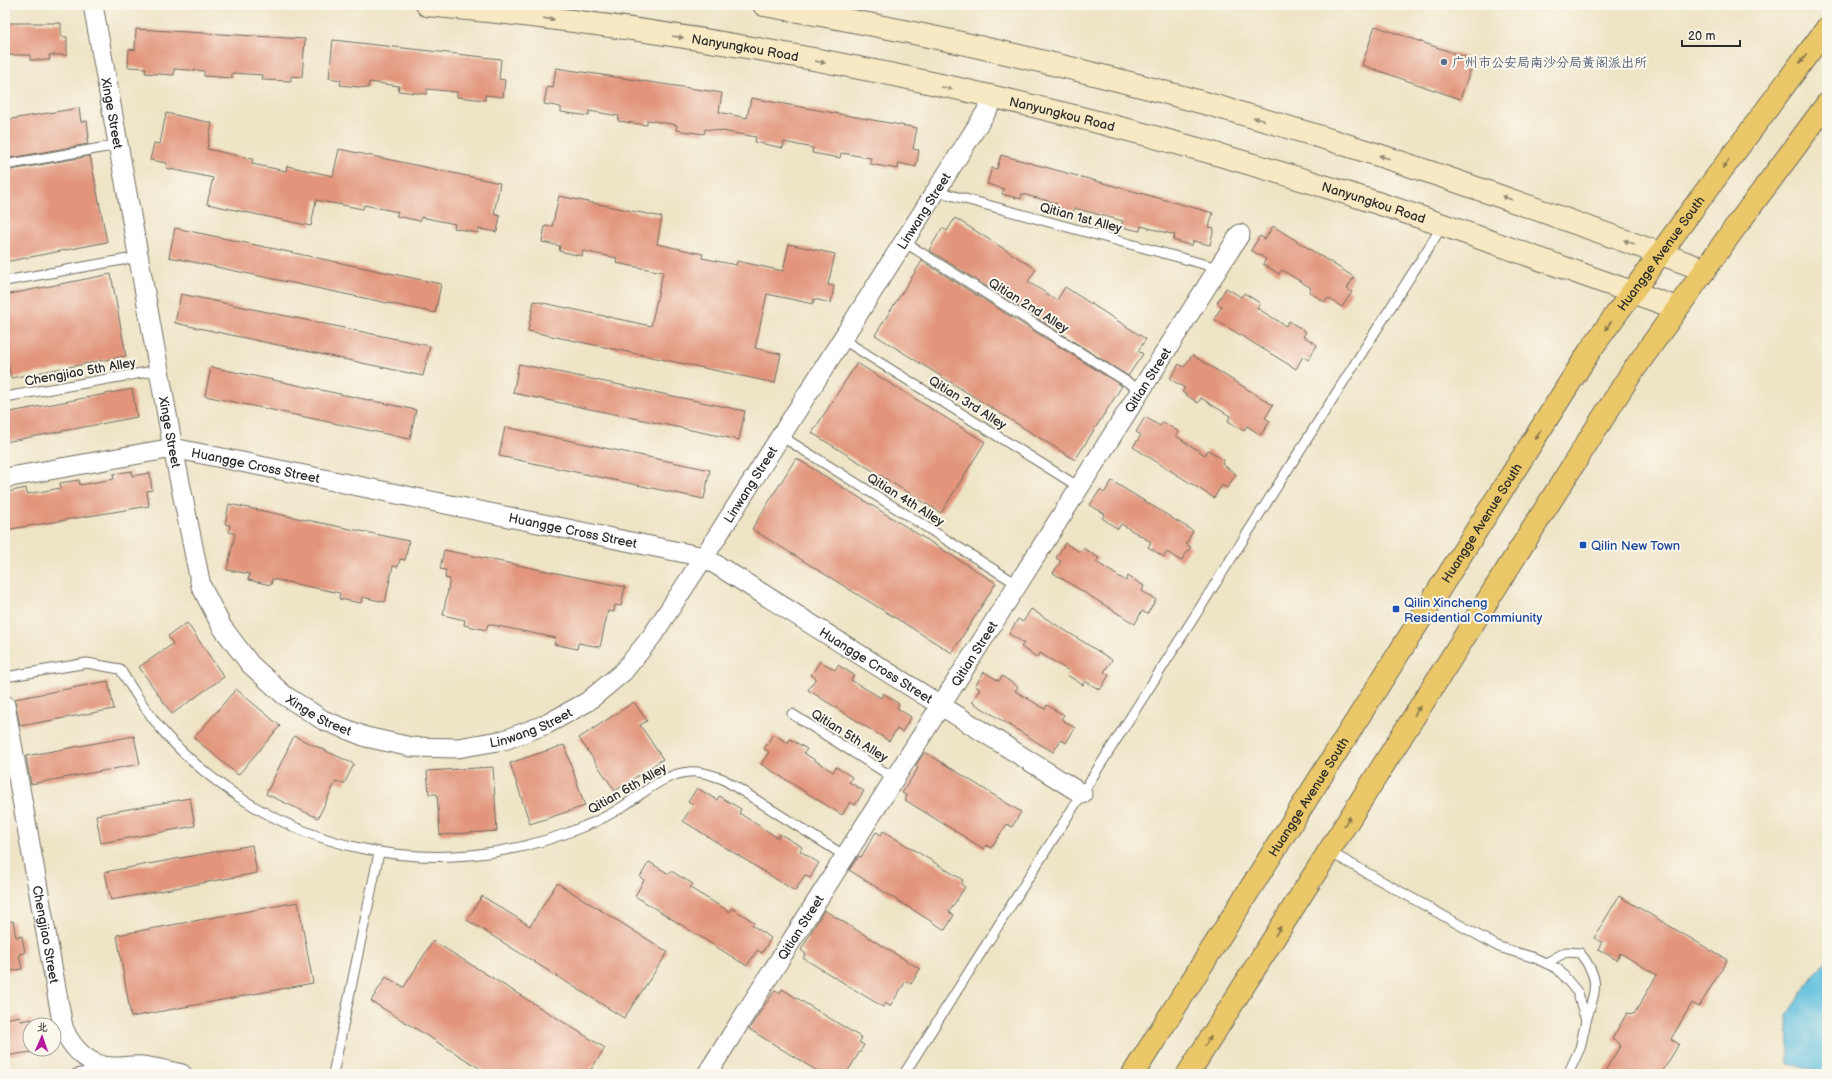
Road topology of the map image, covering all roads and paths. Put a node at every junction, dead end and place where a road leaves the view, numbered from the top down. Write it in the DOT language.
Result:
graph roads {
  1 [pos="94,5"];
  2 [pos="427,5"];
  3 [pos="764,5"];
  4 [pos="1827,28"];
  5 [pos="995,98"];
  6 [pos="1827,104"];
  7 [pos="118,144"];
  8 [pos="5,164"];
  9 [pos="936,191"];
  10 [pos="1443,225"];
  11 [pos="1240,234"];
  12 [pos="904,242"];
  13 [pos="1660,253"];
  14 [pos="139,257"];
  15 [pos="1218,268"];
  16 [pos="1705,270"];
  17 [pos="5,281"];
  18 [pos="1632,292"];
  19 [pos="1677,308"];
  20 [pos="842,339"];
  21 [pos="159,370"];
  22 [pos="1140,390"];
  23 [pos="5,397"];
  24 [pos="781,436"];
  25 [pos="172,448"];
  26 [pos="5,478"];
  27 [pos="1079,487"];
  28 [pos="704,557"];
  29 [pos="1017,584"];
  30 [pos="5,677"];
  31 [pos="5,705"];
  32 [pos="940,706"];
  33 [pos="792,714"];
  34 [pos="411,747"];
  35 [pos="894,778"];
  36 [pos="1082,794"];
  37 [pos="1328,851"];
  38 [pos="379,853"];
  39 [pos="845,856"];
  40 [pos="1546,963"];
  41 [pos="1586,1021"];
  42 [pos="114,1067"];
  43 [pos="76,1074"];
  44 [pos="182,1074"];
  45 [pos="333,1074"];
  46 [pos="707,1074"];
  47 [pos="904,1074"];
  48 [pos="1133,1074"];
  49 [pos="1188,1074"];
  50 [pos="1568,1074"];
  1 -- 7 [label="street, Xinge Street"];
  2 -- 5 [label="main road, Nanyungkou Road, one-way"];
  13 -- 3 [label="main road, one-way"];
  4 -- 13 [label="main road, Huangge Avenue South, one-way"];
  5 -- 9 [label="street, Linwang Street"];
  5 -- 10 [label="main road, Nanyungkou Road"];
  6 -- 16 [label="main road"];
  7 -- 8 [label="lane"];
  7 -- 14 [label="street, Xinge Street"];
  9 -- 12 [label="street, Linwang Street"];
  9 -- 15 [label="lane, Qitian 1st Alley"];
  10 -- 18 [label="main road, Nanyungkou Road"];
  10 -- 36 [label="lane"];
  11 -- 15 [label="street, Qitian Street"];
  12 -- 20 [label="street, Linwang Street"];
  12 -- 22 [label="lane, Qitian 2nd Alley"];
  13 -- 16 [label="main road"];
  13 -- 18 [label="main road, Huangge Avenue South"];
  14 -- 17 [label="lane"];
  14 -- 21 [label="street, Xinge Street"];
  15 -- 22 [label="street, Qitian Street"];
  16 -- 19 [label="main road"];
  18 -- 19 [label="main road, Nanyungkou Road"];
  18 -- 48 [label="main road, Huangge Avenue South, one-way"];
  37 -- 19 [label="main road, one-way"];
  20 -- 24 [label="street, Linwang Street"];
  20 -- 27 [label="lane, Qitian 3rd Alley"];
  21 -- 23 [label="lane, Chengjiao 5th Alley"];
  21 -- 25 [label="street, Xinge Street"];
  22 -- 27 [label="street, Qitian Street"];
  24 -- 28 [label="street, Linwang Street"];
  24 -- 29 [label="lane, Qitian 4th Alley"];
  25 -- 26 [label="street, Huangge Cross Street"];
  25 -- 28 [label="street, Huangge Cross Street"];
  25 -- 34 [label="street, Xinge Street"];
  27 -- 29 [label="street, Qitian Street"];
  28 -- 32 [label="street, Huangge Cross Street"];
  28 -- 34 [label="street, Linwang Street"];
  29 -- 32 [label="street, Qitian Street"];
  30 -- 38 [label="lane, Qitian 6th Alley"];
  31 -- 42 [label="street, Chengjiao Street"];
  32 -- 35 [label="street, Qitian Street"];
  32 -- 36 [label="street, Huangge Cross Street"];
  33 -- 35 [label="lane, Qitian 5th Alley"];
  35 -- 39 [label="street, Qitian Street"];
  36 -- 47 [label="lane"];
  37 -- 40 [label="lane"];
  49 -- 37 [label="main road, one-way"];
  38 -- 39 [label="lane, Qitian 6th Alley"];
  38 -- 45 [label="lane"];
  39 -- 46 [label="street, Qitian Street"];
  40 -- 41 [label="lane"];
  40 -- 41 [label="lane"];
  41 -- 50 [label="lane"];
  42 -- 43 [label="lane"];
  42 -- 44 [label="street, Chengjiao Street"];
}
